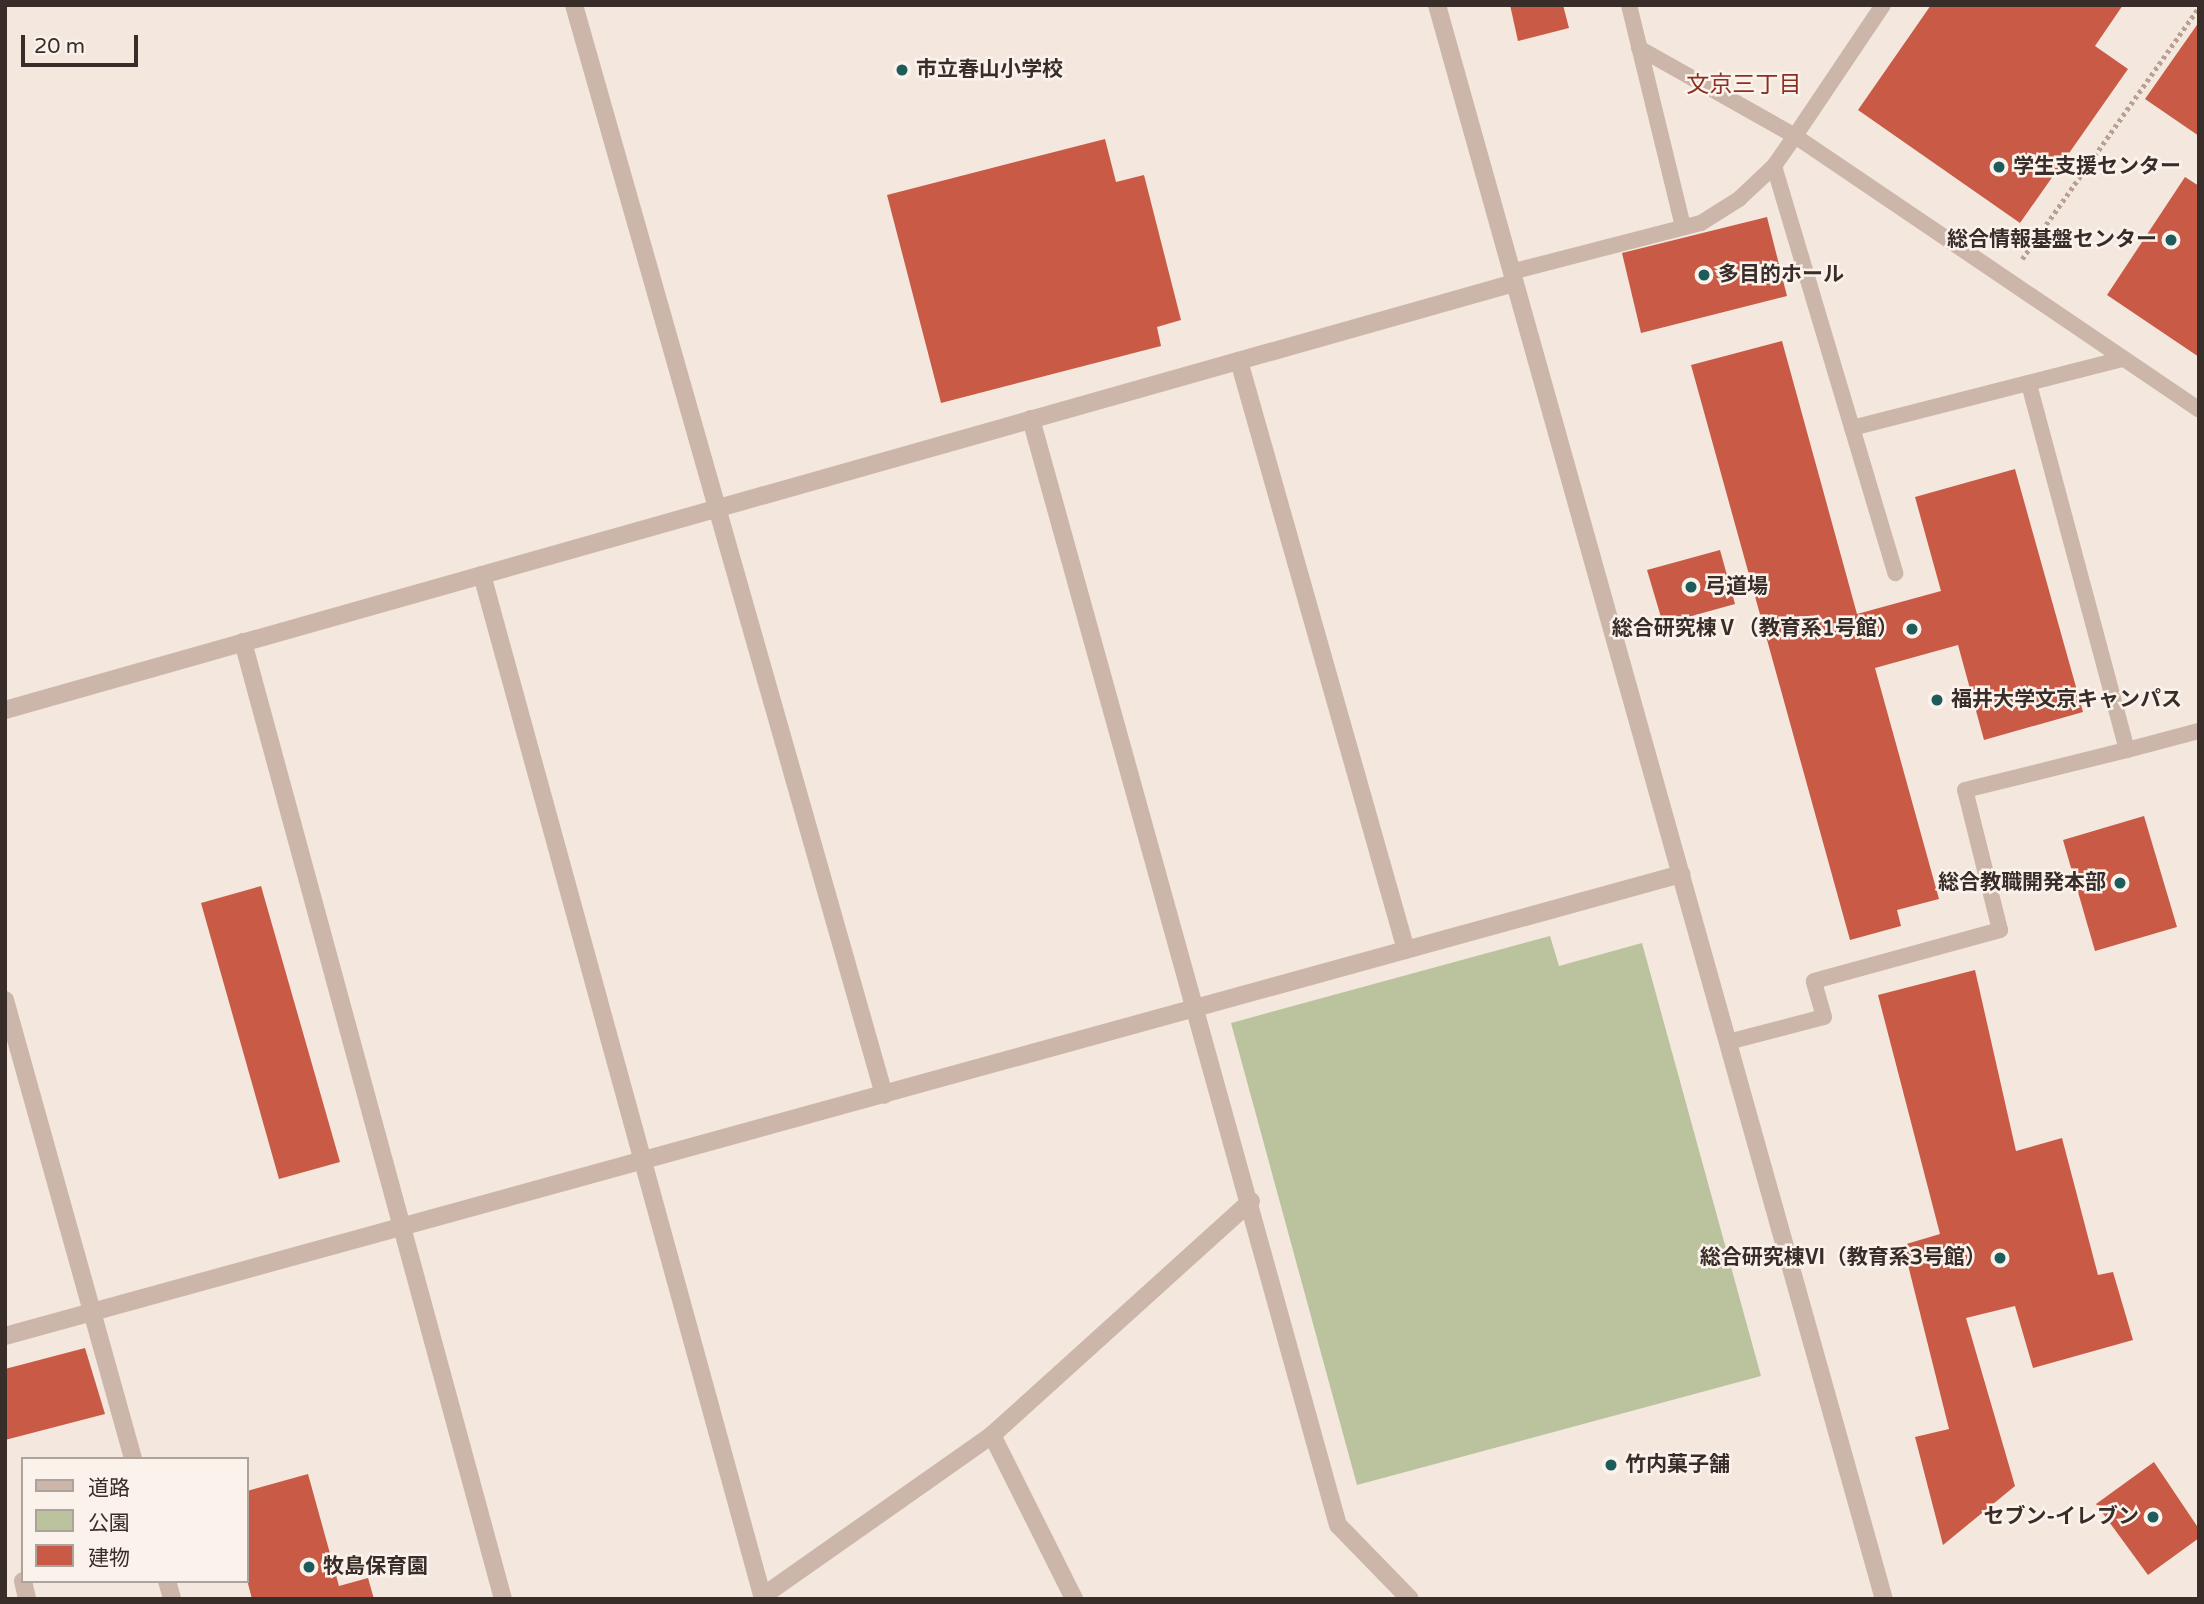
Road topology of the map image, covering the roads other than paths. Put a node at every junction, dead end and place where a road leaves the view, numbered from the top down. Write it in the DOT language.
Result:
graph roads {
  1 [pos="574,5"];
  2 [pos="1437,5"];
  3 [pos="1629,5"];
  4 [pos="1883,5"];
  5 [pos="1639,48"];
  6 [pos="1795,136"];
  7 [pos="1774,166"];
  8 [pos="1682,228"];
  9 [pos="1512,278"];
  10 [pos="2123,359"];
  11 [pos="1239,361"];
  12 [pos="2029,383"];
  13 [pos="2199,411"];
  14 [pos="1031,419"];
  15 [pos="1852,428"];
  16 [pos="717,508"];
  17 [pos="1895,573"];
  18 [pos="482,575"];
  19 [pos="243,642"];
  20 [pos="5,710"];
  21 [pos="2199,731"];
  22 [pos="2127,750"];
  23 [pos="1681,874"];
  24 [pos="1406,950"];
  25 [pos="5,1000"];
  26 [pos="1197,1008"];
  27 [pos="1728,1042"];
  28 [pos="884,1095"];
  29 [pos="645,1161"];
  30 [pos="1251,1200"];
  31 [pos="403,1228"];
  32 [pos="93,1314"];
  33 [pos="5,1336"];
  34 [pos="992,1435"];
  35 [pos="132,1457"];
  36 [pos="763,1598"];
  37 [pos="503,1599"];
  38 [pos="1074,1599"];
  39 [pos="1410,1599"];
  40 [pos="1885,1599"];
  1 -- 16 [label="street"];
  2 -- 9 [label="street"];
  3 -- 5 [label="lane"];
  4 -- 6 [label="lane"];
  5 -- 6 [label="lane"];
  5 -- 8 [label="lane"];
  6 -- 7 [label="lane"];
  6 -- 10 [label="lane"];
  7 -- 8 [label="lane"];
  7 -- 15 [label="lane"];
  8 -- 9 [label="lane"];
  9 -- 11 [label="street"];
  9 -- 23 [label="street"];
  10 -- 12 [label="lane"];
  10 -- 13 [label="lane"];
  11 -- 14 [label="street"];
  11 -- 24 [label="street"];
  12 -- 15 [label="lane"];
  12 -- 22 [label="lane"];
  14 -- 16 [label="street"];
  14 -- 26 [label="street"];
  15 -- 17 [label="lane"];
  16 -- 18 [label="street"];
  16 -- 28 [label="street"];
  18 -- 19 [label="street"];
  18 -- 29 [label="street"];
  19 -- 20 [label="street"];
  19 -- 31 [label="street"];
  21 -- 22 [label="lane"];
  22 -- 27 [label="lane"];
  23 -- 24 [label="street"];
  23 -- 27 [label="street"];
  24 -- 26 [label="street"];
  25 -- 32 [label="street"];
  26 -- 28 [label="street"];
  26 -- 30 [label="street"];
  27 -- 40 [label="street"];
  28 -- 29 [label="street"];
  29 -- 31 [label="street"];
  29 -- 36 [label="street"];
  30 -- 34 [label="street"];
  30 -- 39 [label="street"];
  31 -- 32 [label="street"];
  31 -- 37 [label="street"];
  32 -- 33 [label="street"];
  32 -- 35 [label="street"];
  34 -- 36 [label="street"];
  34 -- 38 [label="street"];
}
